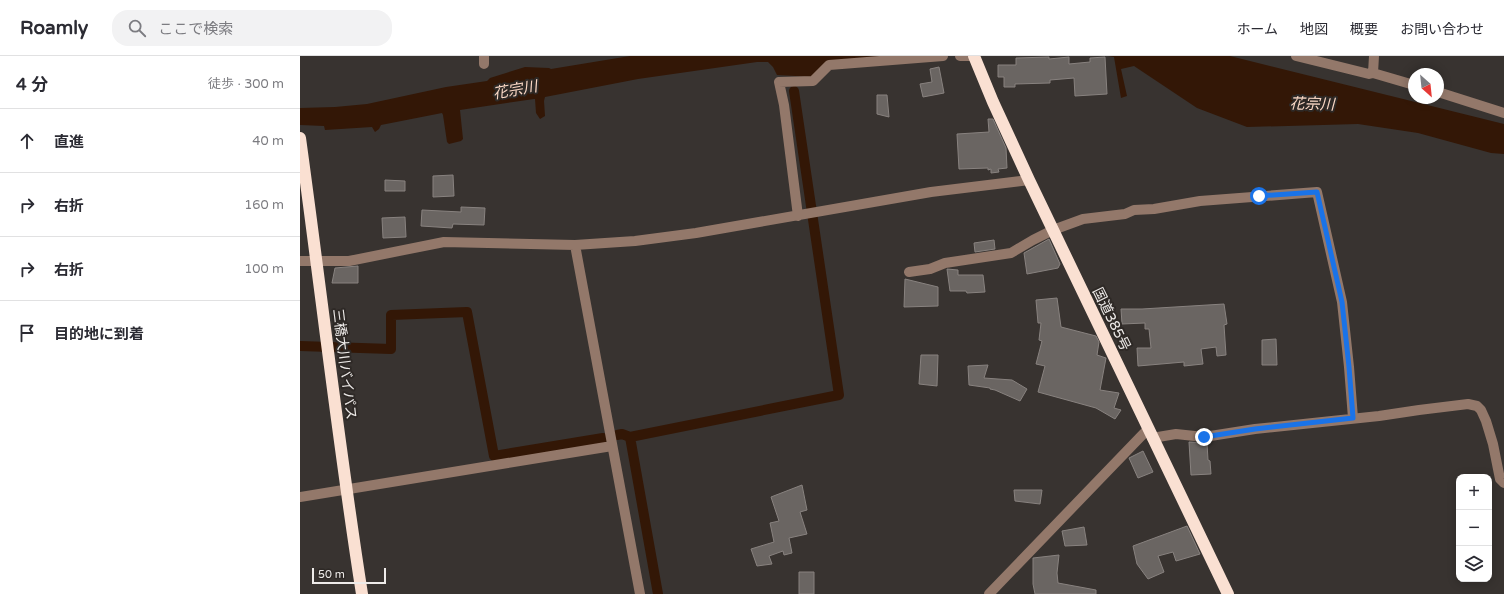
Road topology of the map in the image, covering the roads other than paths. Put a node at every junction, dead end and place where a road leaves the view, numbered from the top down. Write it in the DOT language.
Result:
graph roads {
  1 [pos="943,56"];
  2 [pos="960,56"];
  3 [pos="974,56"];
  4 [pos="1296,56"];
  5 [pos="1374,56"];
  6 [pos="1373,73"];
  7 [pos="1408,83"];
  8 [pos="1444,94"];
  9 [pos="1504,113"];
  10 [pos="300,138"];
  11 [pos="1029,180"];
  12 [pos="800,215"];
  13 [pos="1053,230"];
  14 [pos="575,245"];
  15 [pos="300,261"];
  16 [pos="317,261"];
  17 [pos="909,272"];
  18 [pos="1353,418"];
  19 [pos="1150,433"];
  20 [pos="612,446"];
  21 [pos="1504,483"];
  22 [pos="346,490"];
  23 [pos="300,497"];
  24 [pos="362,594"];
  25 [pos="640,594"];
  26 [pos="989,594"];
  27 [pos="1228,594"];
  1 -- 12 [label="street"];
  2 -- 3 [label="street"];
  3 -- 11 [label="highway, 国道385号"];
  4 -- 6 [label="street"];
  5 -- 6 [label="street"];
  6 -- 7 [label="street"];
  8 -- 9 [label="street"];
  10 -- 16 [label="highway, 三橋大川バイパス"];
  11 -- 12 [label="street"];
  11 -- 13 [label="highway, 国道385号"];
  12 -- 14 [label="street"];
  13 -- 17 [label="street"];
  13 -- 18 [label="street"];
  13 -- 19 [label="highway, 国道385号"];
  14 -- 16 [label="street"];
  14 -- 20 [label="street"];
  15 -- 16 [label="street"];
  16 -- 22 [label="highway, 三橋大川バイパス"];
  18 -- 19 [label="street"];
  18 -- 21 [label="street"];
  19 -- 26 [label="street"];
  19 -- 27 [label="highway, 国道385号"];
  20 -- 22 [label="street"];
  20 -- 25 [label="street"];
  22 -- 23 [label="street"];
  22 -- 24 [label="highway, 三橋大川バイパス"];
}
